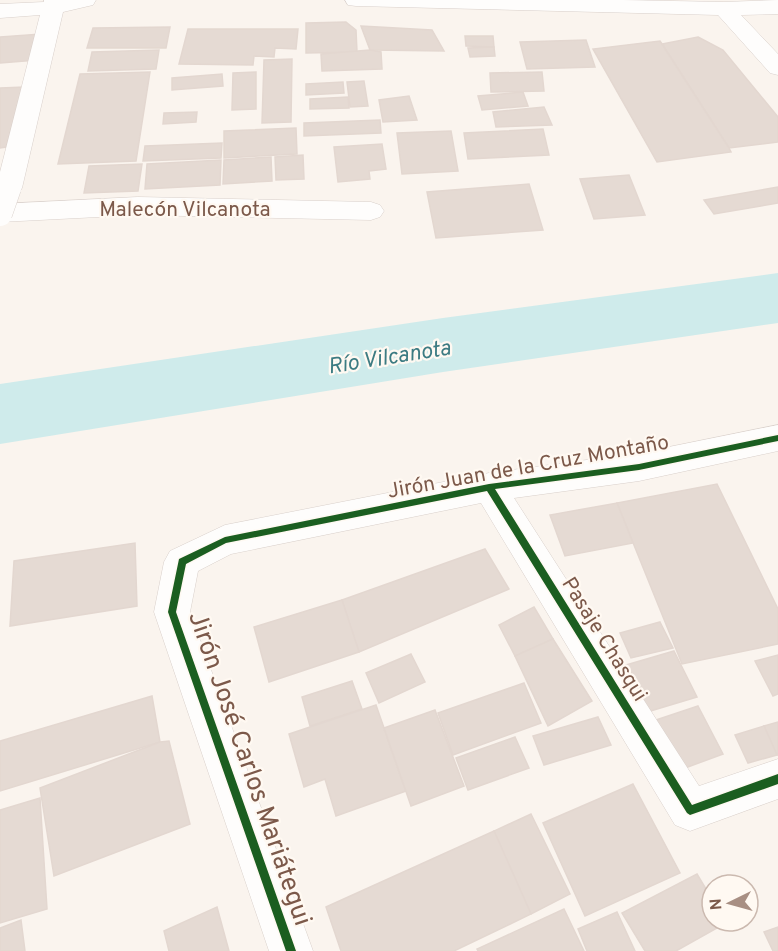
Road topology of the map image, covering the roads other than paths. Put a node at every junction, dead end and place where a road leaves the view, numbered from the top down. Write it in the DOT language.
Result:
graph roads {
  1 [pos="85,0"];
  2 [pos="356,0"];
  3 [pos="54,4"];
  4 [pos="778,7"];
  5 [pos="724,9"];
  6 [pos="0,11"];
  7 [pos="778,68"];
  8 [pos="371,211"];
  9 [pos="0,213"];
  10 [pos="778,438"];
  11 [pos="489,487"];
  12 [pos="182,562"];
  13 [pos="778,779"];
  14 [pos="291,951"];
  1 -- 3 [label="street"];
  2 -- 5 [label="street"];
  3 -- 6 [label="street"];
  3 -- 9 [label="street, bridge"];
  4 -- 5 [label="street"];
  5 -- 7 [label="street"];
  8 -- 9 [label="street, Malecón Vilcanota"];
  10 -- 11 [label="street, Jirón Juan de la Cruz Montaño"];
  11 -- 12 [label="street, Jirón Juan de la Cruz Montaño"];
  11 -- 13 [label="street, Pasaje Chasqui"];
  12 -- 14 [label="street, Jirón José Carlos Mariátegui"];
}
